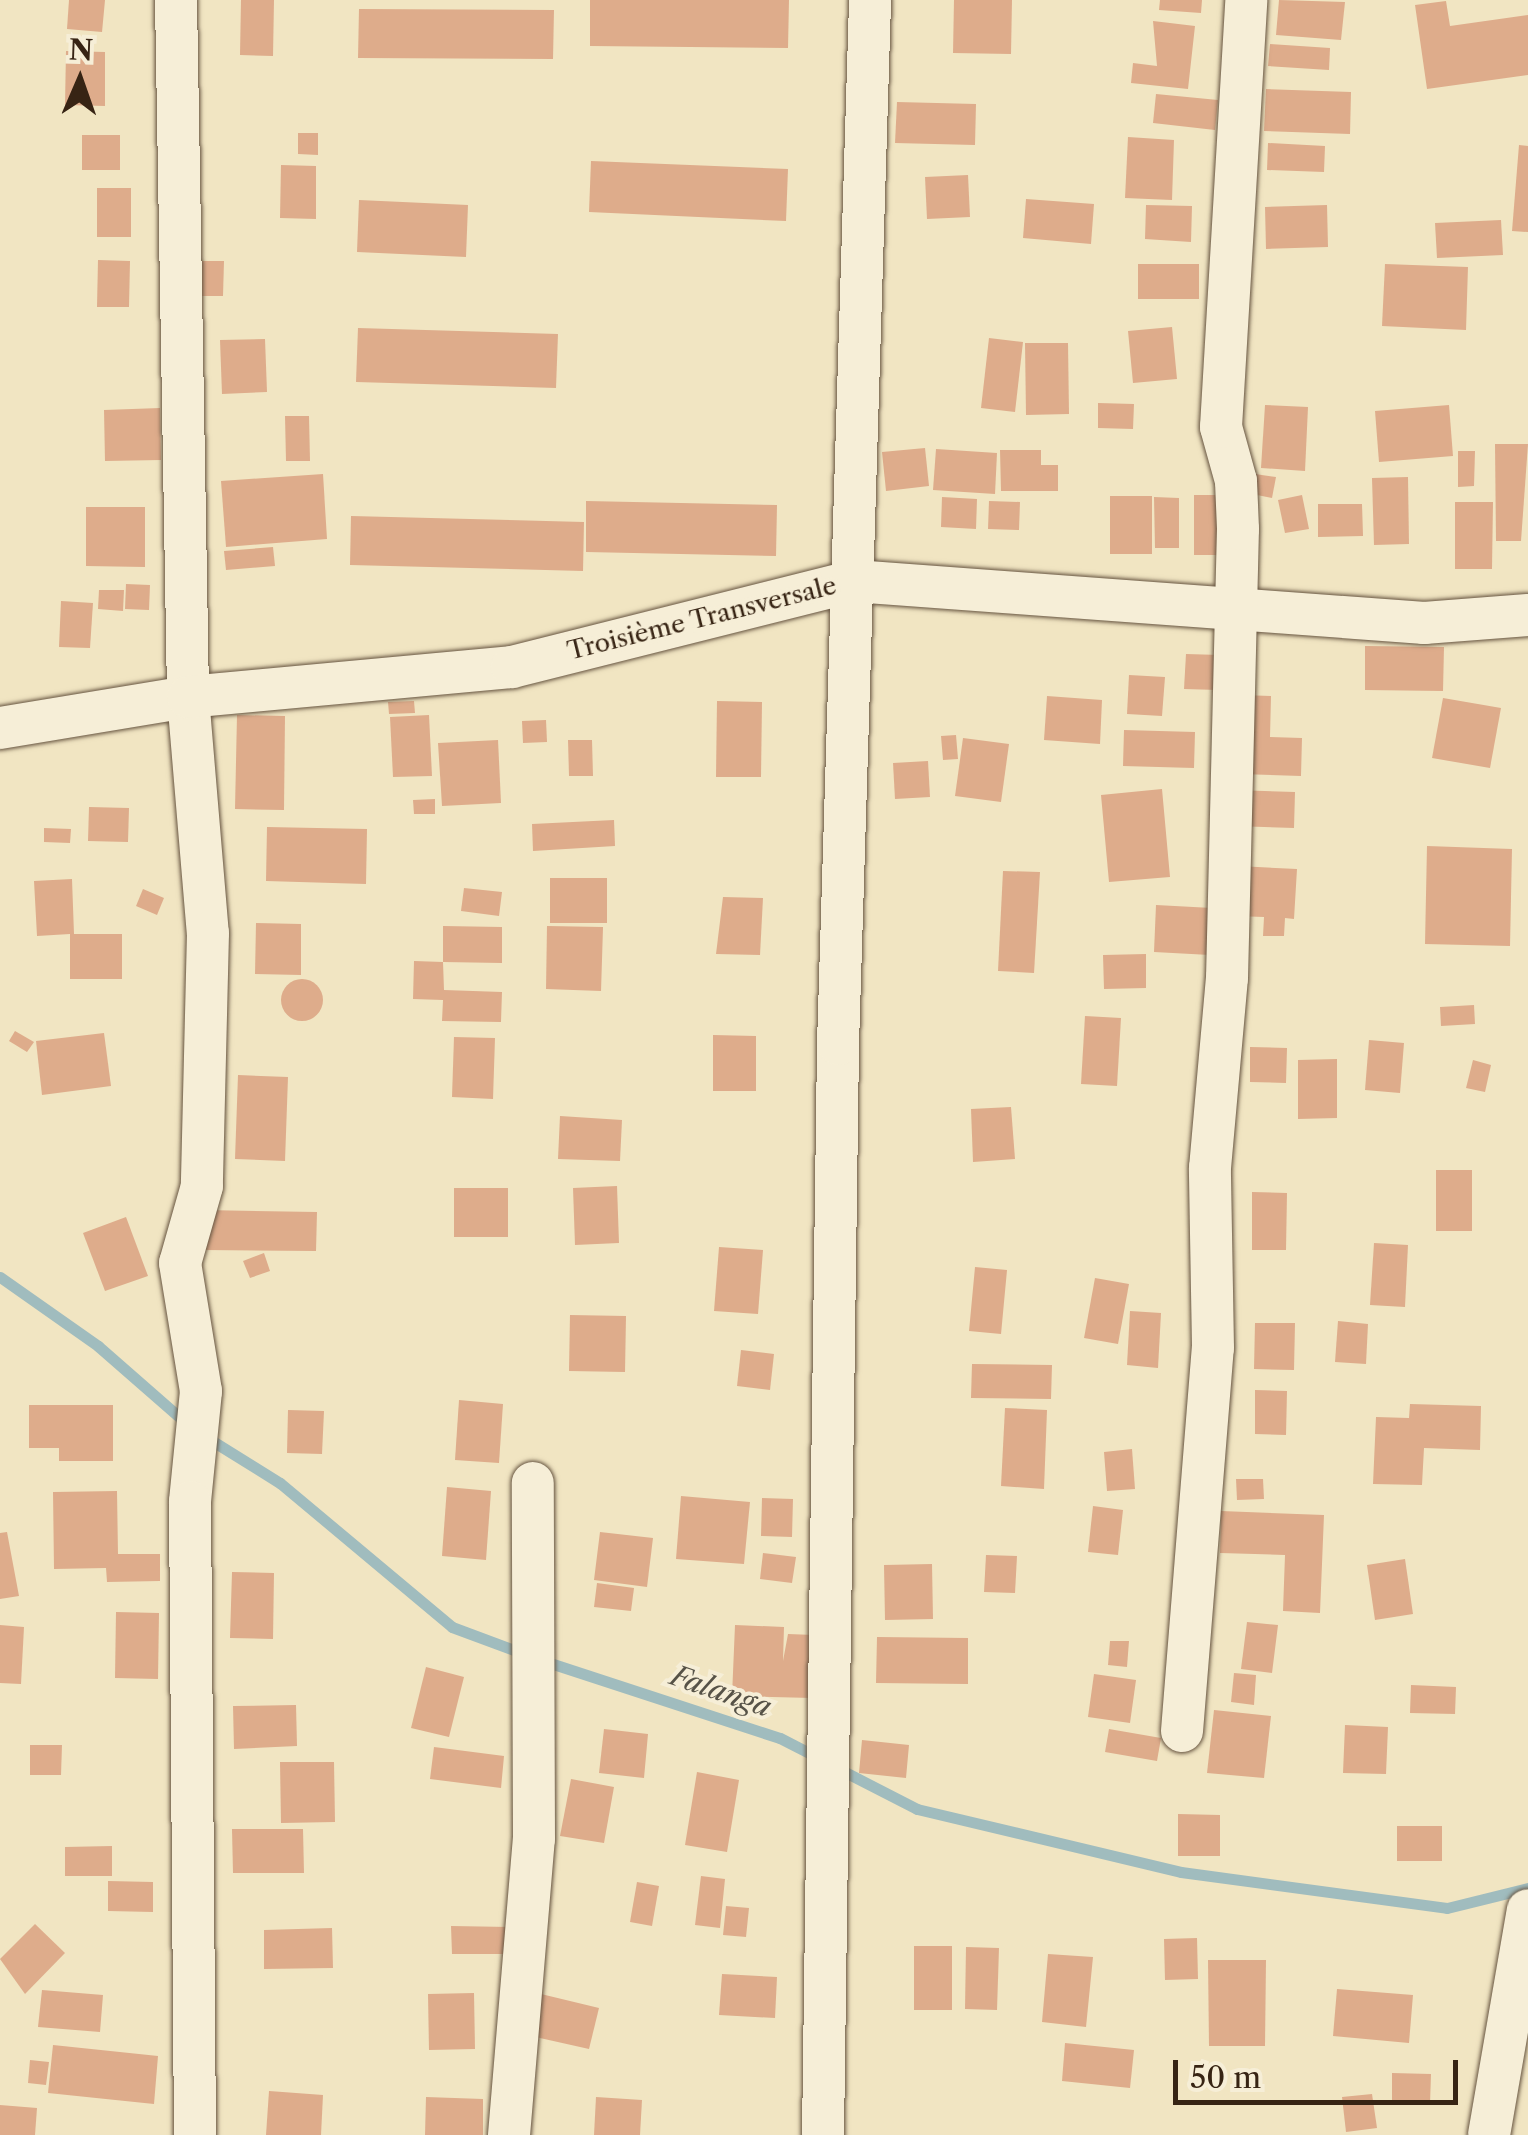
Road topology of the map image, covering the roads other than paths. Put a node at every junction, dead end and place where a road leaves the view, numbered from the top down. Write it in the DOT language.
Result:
graph roads {
  1 [pos="176,0"];
  2 [pos="870,0"];
  3 [pos="1246,0"];
  4 [pos="854,581"];
  5 [pos="1231,604"];
  6 [pos="1528,615"];
  7 [pos="188,697"];
  8 [pos="0,728"];
  9 [pos="533,1483"];
  10 [pos="1182,1732"];
  11 [pos="1528,1910"];
  12 [pos="195,2135"];
  13 [pos="509,2135"];
  14 [pos="823,2135"];
  15 [pos="1489,2135"];
  1 -- 7 [label="street"];
  2 -- 4 [label="street"];
  3 -- 5 [label="street"];
  4 -- 5 [label="street, Troisième Transversale"];
  4 -- 7 [label="street, Troisième Transversale"];
  4 -- 14 [label="street"];
  5 -- 6 [label="street, Troisième Transversale"];
  5 -- 10 [label="street"];
  7 -- 8 [label="street, Troisième Transversale"];
  7 -- 12 [label="street"];
  9 -- 13 [label="street"];
  11 -- 15 [label="street"];
}
